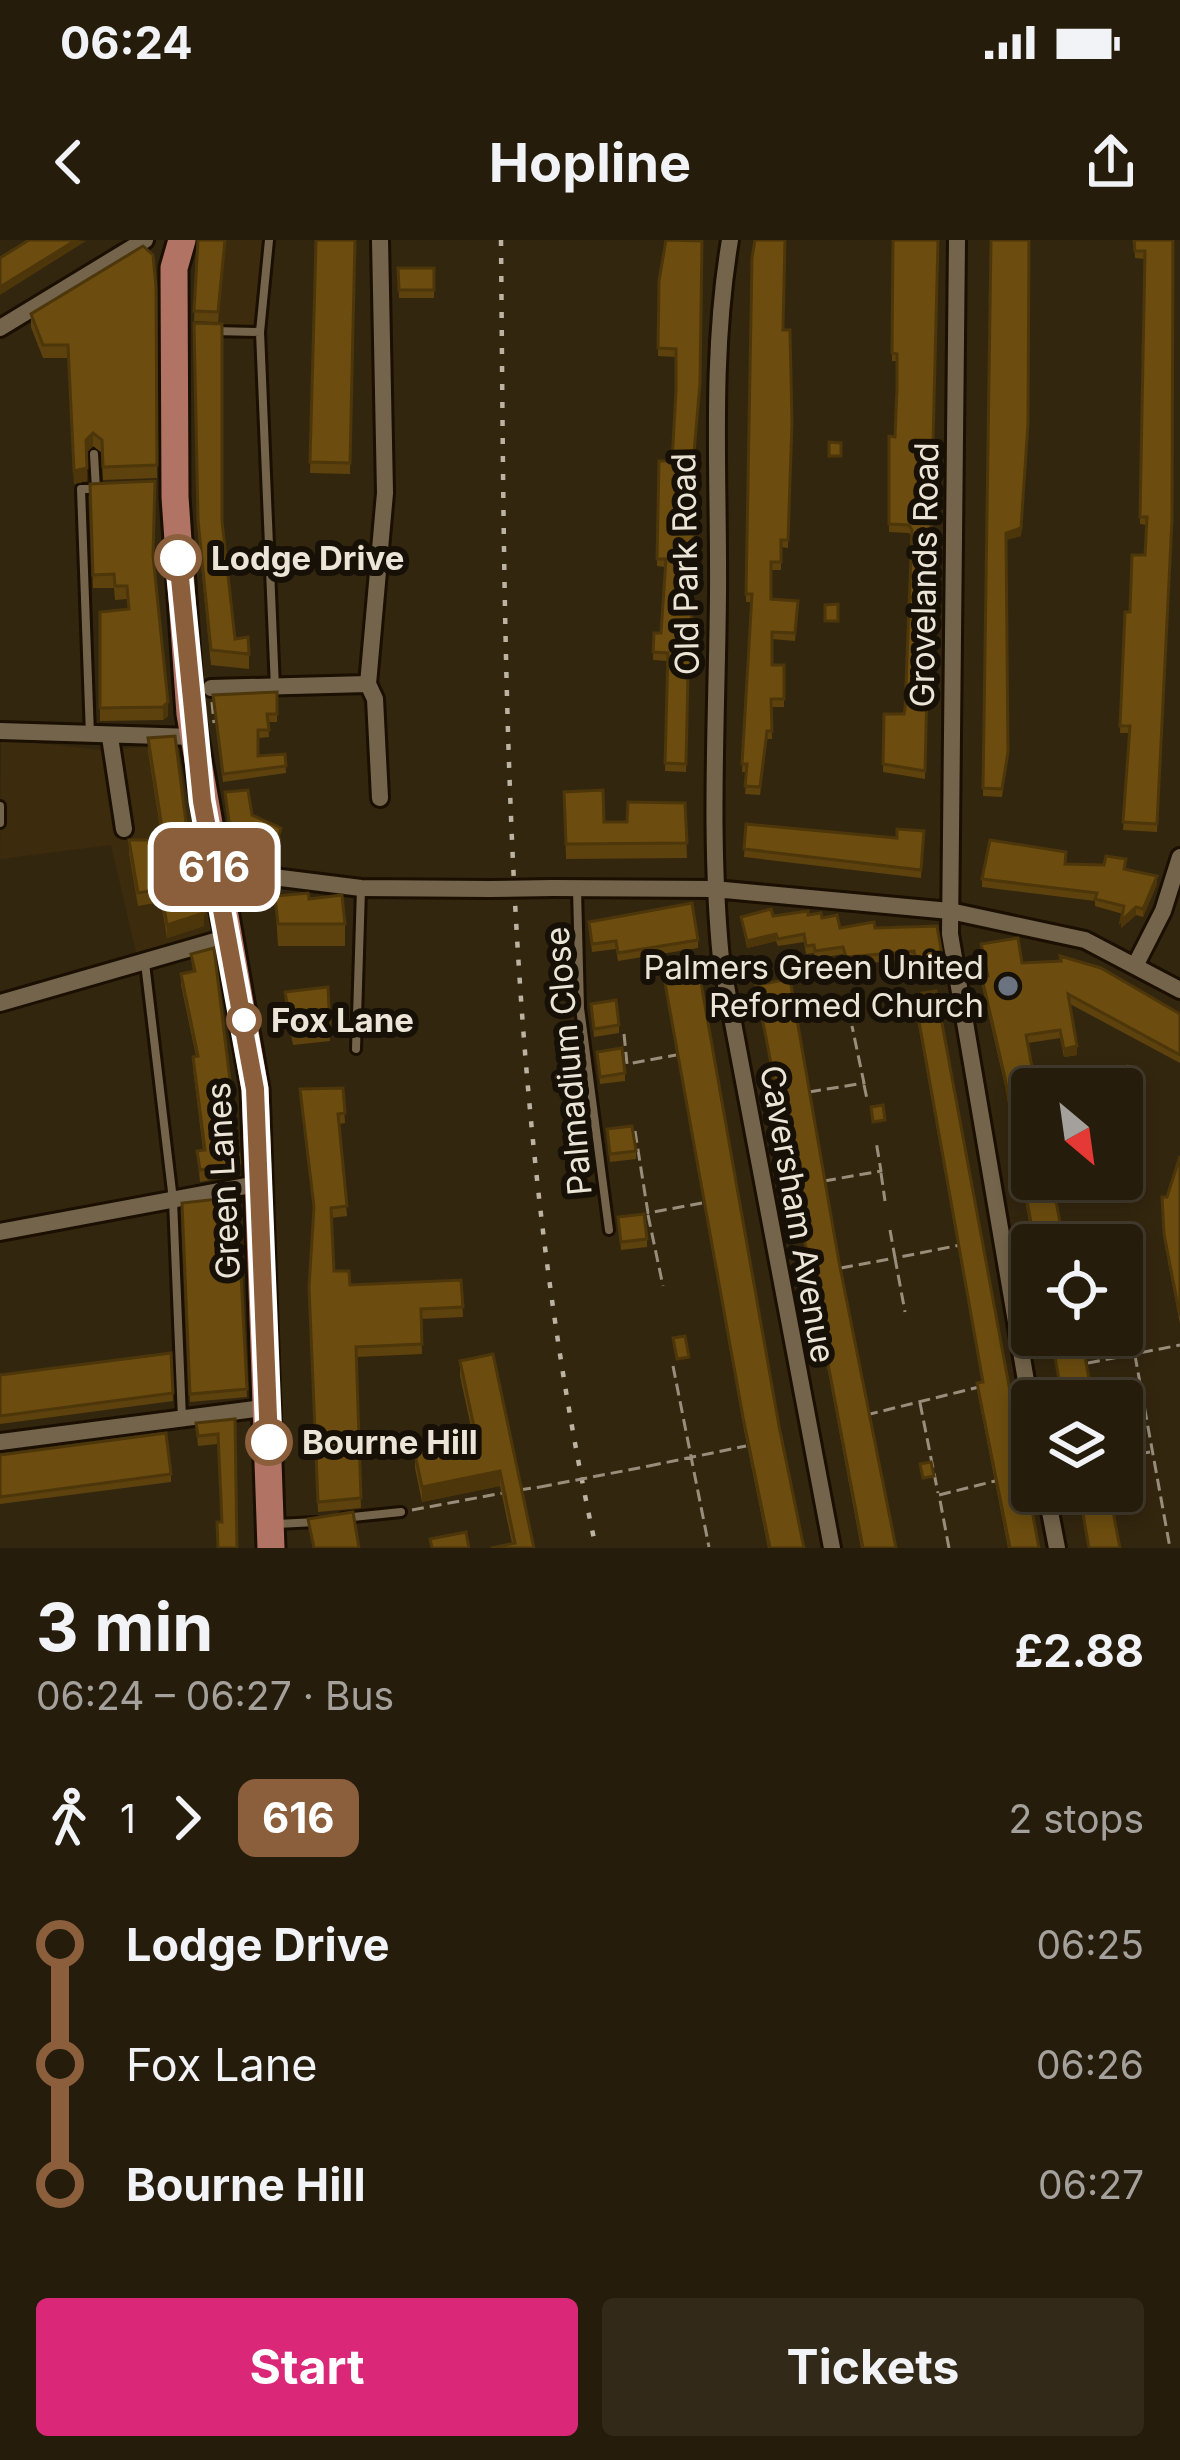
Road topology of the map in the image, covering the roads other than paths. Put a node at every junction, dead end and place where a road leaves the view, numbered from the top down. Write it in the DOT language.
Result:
graph roads {
  1 [pos="101,240"];
  2 [pos="145,240"];
  3 [pos="182,240"];
  4 [pos="269,240"];
  5 [pos="380,240"];
  6 [pos="730,240"];
  7 [pos="957,240"];
  8 [pos="113,258"];
  9 [pos="0,328"];
  10 [pos="174,329"];
  11 [pos="260,332"];
  12 [pos="94,454"];
  13 [pos="119,488"];
  14 [pos="95,489"];
  15 [pos="368,684"];
  16 [pos="211,688"];
  17 [pos="275,689"];
  18 [pos="0,731"];
  19 [pos="90,736"];
  20 [pos="110,737"];
  21 [pos="194,737"];
  22 [pos="380,798"];
  23 [pos="0,806"];
  24 [pos="0,823"];
  25 [pos="124,829"];
  26 [pos="1180,857"];
  27 [pos="217,883"];
  28 [pos="569,888"];
  29 [pos="361,889"];
  30 [pos="714,889"];
  31 [pos="950,910"];
  32 [pos="229,937"];
  33 [pos="145,961"];
  34 [pos="1136,964"];
  35 [pos="1180,990"];
  36 [pos="0,1003"];
  37 [pos="356,1049"];
  38 [pos="262,1183"];
  39 [pos="173,1200"];
  40 [pos="609,1230"];
  41 [pos="0,1232"];
  42 [pos="1026,1380"];
  43 [pos="270,1407"];
  44 [pos="182,1418"];
  45 [pos="0,1442"];
  46 [pos="401,1511"];
  47 [pos="1050,1512"];
  48 [pos="271,1536"];
  49 [pos="832,1548"];
  50 [pos="1058,1548"];
  1 -- 8 [label="street"];
  2 -- 8 [label="street"];
  3 -- 10 [label="main road, Green Lanes"];
  4 -- 11 [label="lane"];
  5 -- 15 [label="street"];
  6 -- 30 [label="street, Old Park Road"];
  7 -- 31 [label="street, Grovelands Road"];
  8 -- 9 [label="street"];
  10 -- 11 [label="lane"];
  10 -- 21 [label="main road, Green Lanes"];
  11 -- 17 [label="lane"];
  12 -- 14 [label="lane"];
  13 -- 14 [label="lane"];
  14 -- 19 [label="lane"];
  15 -- 17 [label="street"];
  15 -- 22 [label="street"];
  16 -- 17 [label="street"];
  18 -- 19 [label="street"];
  19 -- 20 [label="street"];
  20 -- 21 [label="street"];
  20 -- 25 [label="street"];
  21 -- 27 [label="main road, Green Lanes"];
  23 -- 24 [label="lane"];
  26 -- 34 [label="street"];
  27 -- 29 [label="street"];
  27 -- 32 [label="main road, Green Lanes"];
  28 -- 29 [label="street, bridge"];
  28 -- 30 [label="street"];
  28 -- 40 [label="lane, Palmadium Close"];
  29 -- 37 [label="lane"];
  30 -- 31 [label="street"];
  30 -- 49 [label="street, Caversham Avenue"];
  31 -- 34 [label="street"];
  31 -- 42 [label="street, Grovelands Road"];
  32 -- 33 [label="street"];
  32 -- 38 [label="main road, Green Lanes"];
  33 -- 36 [label="street"];
  33 -- 39 [label="lane"];
  34 -- 35 [label="street"];
  38 -- 39 [label="street"];
  38 -- 43 [label="main road, Green Lanes"];
  39 -- 41 [label="street"];
  39 -- 44 [label="lane"];
  43 -- 44 [label="street"];
  43 -- 48 [label="main road, Green Lanes"];
  44 -- 45 [label="street"];
  46 -- 48 [label="lane"];
  47 -- 50 [label="street"];
}
